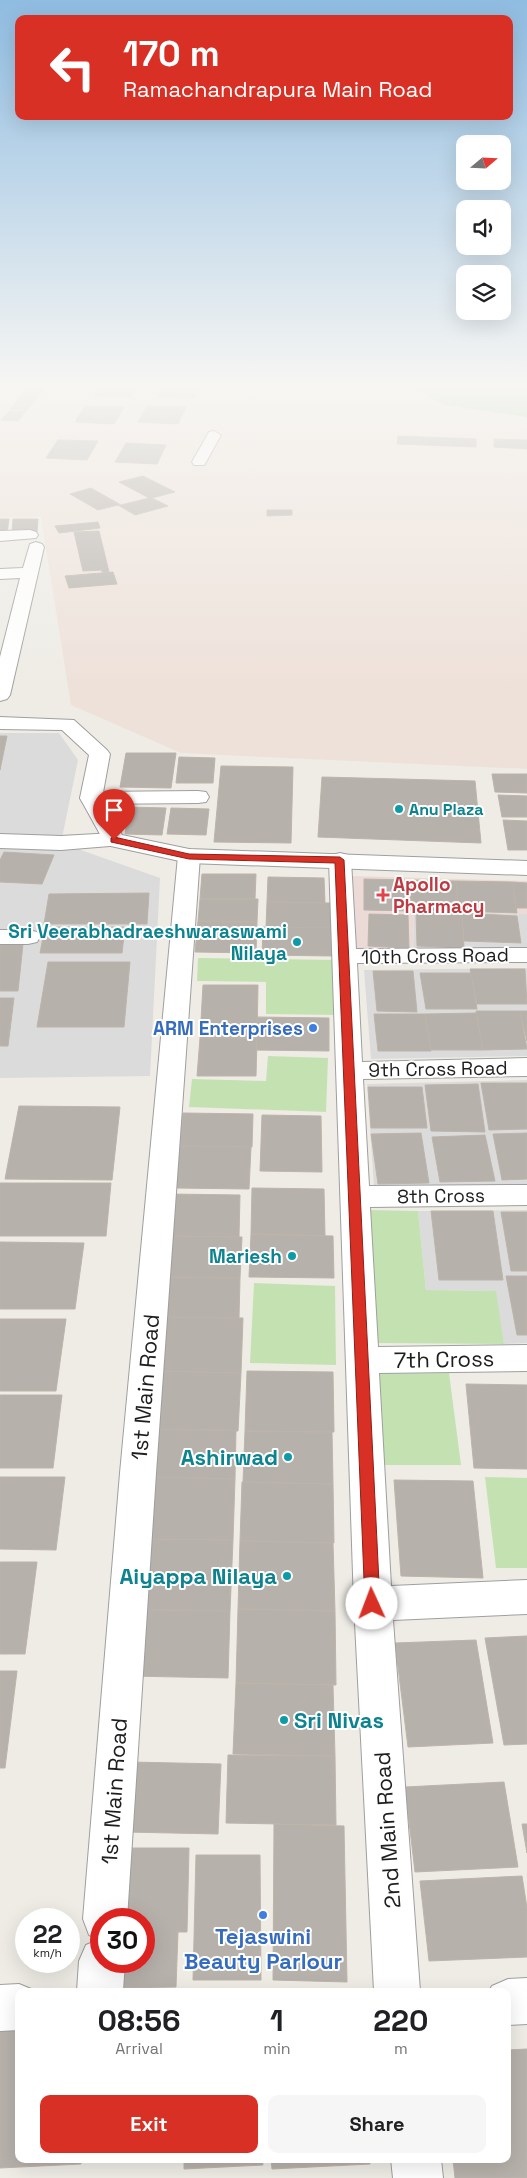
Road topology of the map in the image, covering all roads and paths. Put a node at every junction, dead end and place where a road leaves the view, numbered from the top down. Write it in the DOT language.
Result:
graph roads {
  1 [pos="0,536"];
  2 [pos="0,574"];
  3 [pos="29,574"];
  4 [pos="0,695"];
  5 [pos="0,723"];
  6 [pos="91,798"];
  7 [pos="198,798"];
  8 [pos="114,840"];
  9 [pos="0,841"];
  10 [pos="189,856"];
  11 [pos="340,860"];
  12 [pos="527,868"];
  13 [pos="0,937"];
  14 [pos="28,937"];
  15 [pos="527,955"];
  16 [pos="344,956"];
  17 [pos="527,1067"];
  18 [pos="349,1071"];
  19 [pos="527,1195"];
  20 [pos="354,1197"];
  21 [pos="527,1358"];
  22 [pos="362,1360"];
  23 [pos="527,1597"];
  24 [pos="372,1604"];
  25 [pos="106,1908"];
  26 [pos="101,1973"];
  27 [pos="100,1988"];
  28 [pos="396,1988"];
  29 [pos="527,2001"];
  30 [pos="511,2002"];
  31 [pos="15,2007"];
  32 [pos="0,2008"];
  33 [pos="416,2163"];
  34 [pos="418,2178"];
  1 -- 3 [label="street"];
  2 -- 3 [label="street"];
  3 -- 4 [label="street"];
  5 -- 6 [label="street"];
  6 -- 7 [label="street"];
  6 -- 8 [label="street"];
  8 -- 9 [label="street"];
  8 -- 10 [label="street"];
  10 -- 11 [label="street"];
  10 -- 25 [label="street, 1st Main Road"];
  11 -- 12 [label="street"];
  11 -- 16 [label="street, 2nd Main Road"];
  13 -- 14 [label="street"];
  15 -- 16 [label="street, 10th Cross Road"];
  16 -- 18 [label="street, 2nd Main Road"];
  17 -- 18 [label="street, 9th Cross Road"];
  18 -- 20 [label="street, 2nd Main Road"];
  19 -- 20 [label="street, 8th Cross"];
  20 -- 22 [label="street, 2nd Main Road"];
  21 -- 22 [label="street, 7th Cross"];
  22 -- 24 [label="street, 2nd Main Road"];
  23 -- 24 [label="street"];
  24 -- 28 [label="street, 2nd Main Road"];
  26 -- 27 [label="street"];
  29 -- 30 [label="street"];
  31 -- 32 [label="street"];
  33 -- 34 [label="street"];
}
